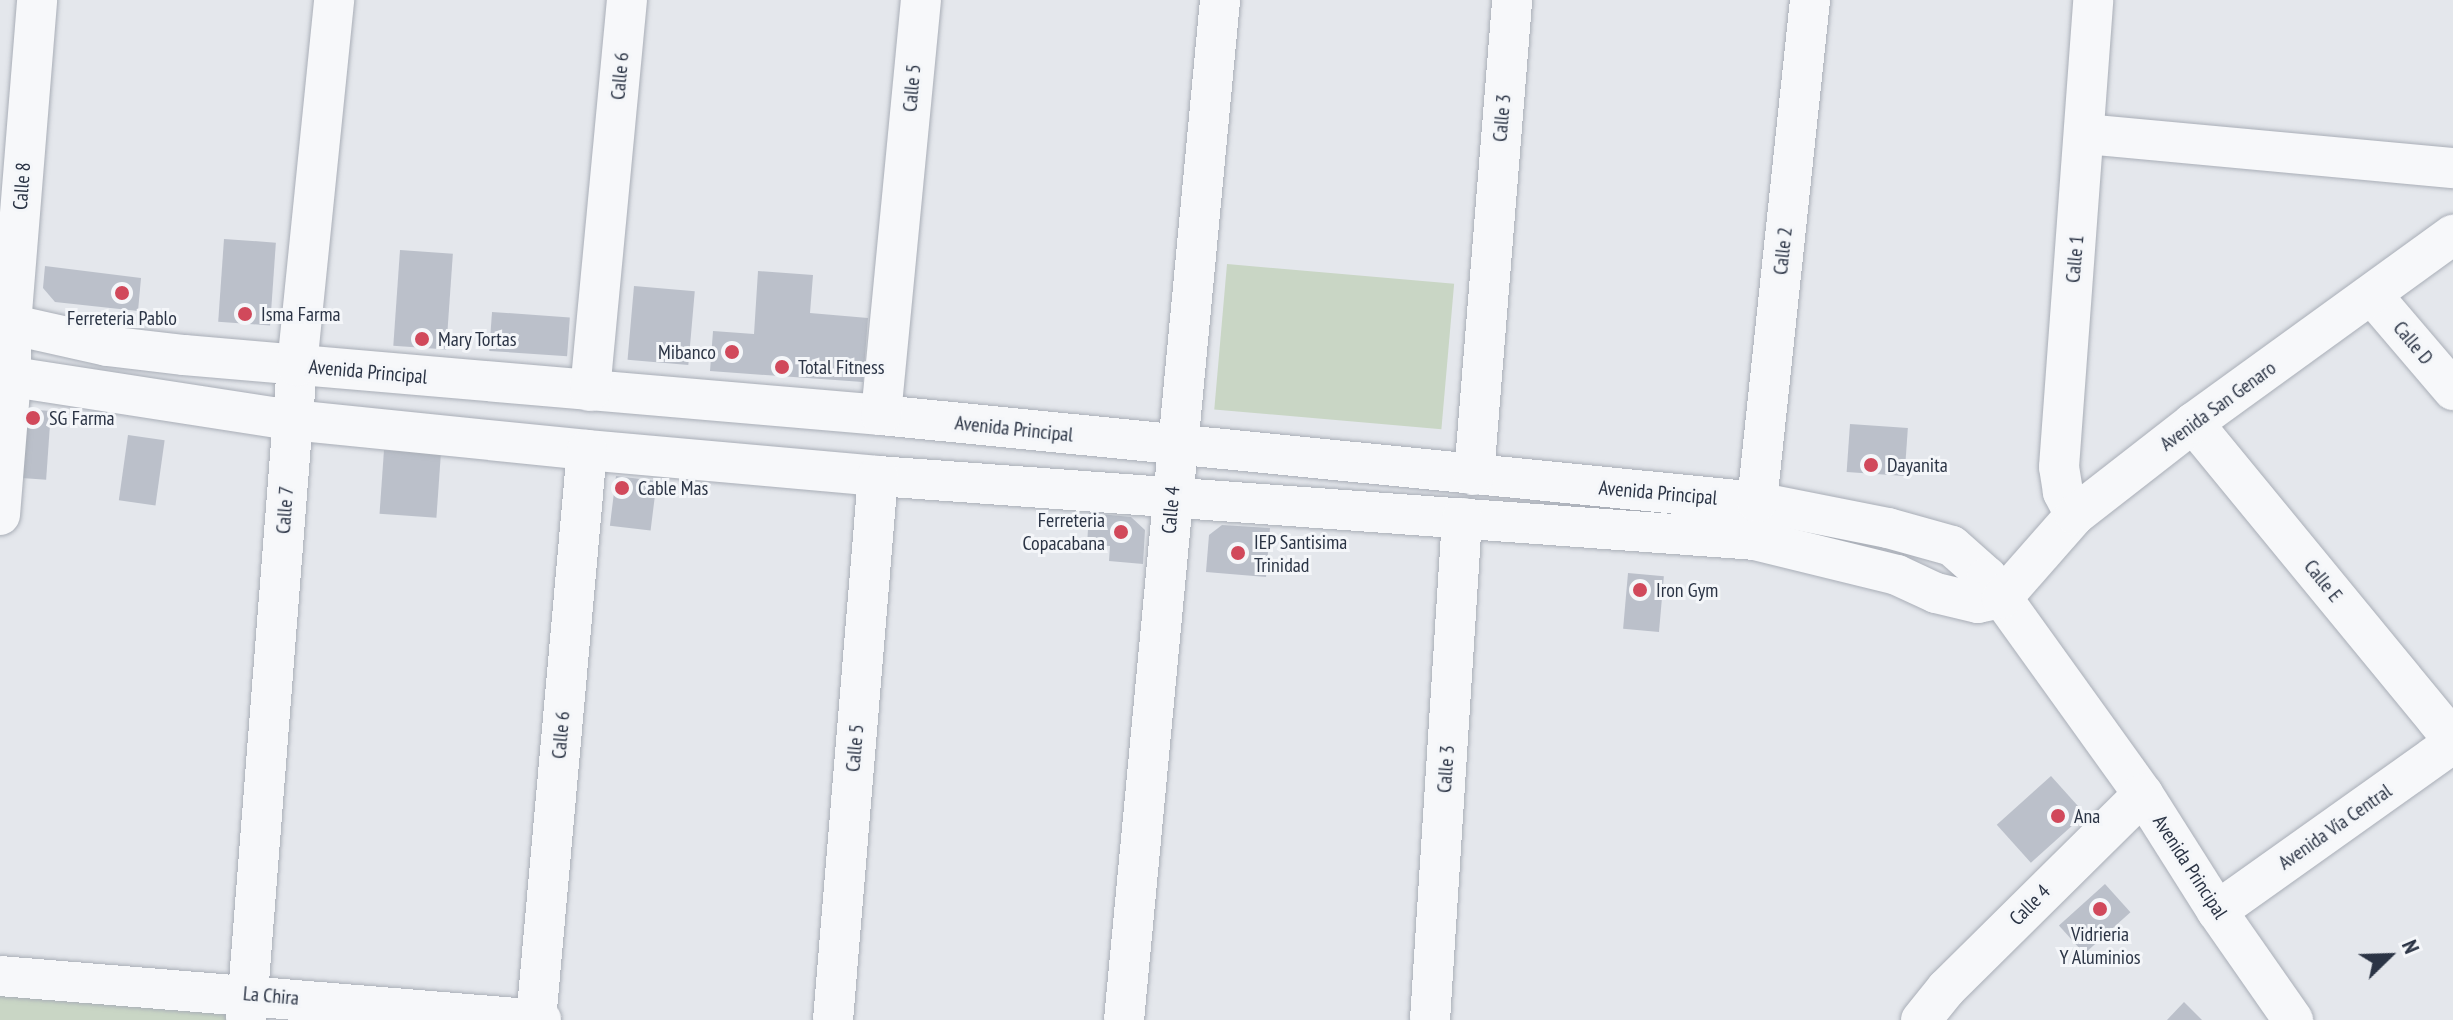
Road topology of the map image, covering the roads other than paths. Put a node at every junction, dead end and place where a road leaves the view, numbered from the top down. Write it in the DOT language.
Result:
graph roads {
  1 [pos="37,0"];
  2 [pos="334,0"];
  3 [pos="627,0"];
  4 [pos="921,0"];
  5 [pos="1220,0"];
  6 [pos="1512,0"];
  7 [pos="1810,0"];
  8 [pos="2093,0"];
  9 [pos="15,80"];
  10 [pos="2085,134"];
  11 [pos="2453,168"];
  12 [pos="2453,235"];
  13 [pos="2372,295"];
  14 [pos="5,324"];
  15 [pos="297,366"];
  16 [pos="6,377"];
  17 [pos="2453,390"];
  18 [pos="590,391"];
  19 [pos="881,415"];
  20 [pos="292,420"];
  21 [pos="2193,423"];
  22 [pos="1176,445"];
  23 [pos="587,450"];
  24 [pos="1474,475"];
  25 [pos="878,476"];
  26 [pos="1173,498"];
  27 [pos="1757,502"];
  28 [pos="0,515"];
  29 [pos="2075,515"];
  30 [pos="1462,518"];
  31 [pos="2002,598"];
  32 [pos="2453,741"];
  33 [pos="2143,794"];
  34 [pos="2217,911"];
  35 [pos="0,976"];
  36 [pos="247,1007"];
  37 [pos="538,1020"];
  38 [pos="833,1020"];
  39 [pos="1124,1020"];
  40 [pos="1430,1020"];
  41 [pos="1921,1020"];
  42 [pos="2293,1020"];
  1 -- 9 [label="street, Calle 8"];
  2 -- 15 [label="street, Calle 7"];
  3 -- 18 [label="street, Calle 6"];
  4 -- 19 [label="street, Calle 5"];
  5 -- 22 [label="street, Calle 4"];
  6 -- 24 [label="street, Calle 3"];
  7 -- 27 [label="street, Calle 2"];
  8 -- 10 [label="street, Calle 1"];
  9 -- 14 [label="street, Calle 8"];
  10 -- 11 [label="street"];
  10 -- 29 [label="street, Calle 1"];
  12 -- 13 [label="street, Avenida San Genaro"];
  13 -- 17 [label="street, Calle D"];
  13 -- 21 [label="street, Avenida San Genaro"];
  14 -- 15 [label="street, Avenida Principal"];
  14 -- 16 [label="street, Calle 8"];
  15 -- 18 [label="street, Avenida Principal"];
  15 -- 20 [label="street, Calle 7"];
  16 -- 20 [label="street, Avenida Principal"];
  16 -- 28 [label="street, Calle 8"];
  18 -- 19 [label="street, Avenida Principal"];
  19 -- 22 [label="street, Avenida Principal"];
  20 -- 23 [label="street, Avenida Principal"];
  20 -- 36 [label="street, Calle 7"];
  21 -- 29 [label="street, Avenida San Genaro"];
  21 -- 32 [label="street, Calle E"];
  22 -- 24 [label="street, Avenida Principal"];
  22 -- 26 [label="street, Calle 4"];
  23 -- 25 [label="street, Avenida Principal"];
  23 -- 37 [label="street, Calle 6"];
  24 -- 27 [label="street, Avenida Principal"];
  25 -- 26 [label="street, Avenida Principal"];
  25 -- 38 [label="street, Calle 5"];
  26 -- 30 [label="street, Avenida Principal"];
  26 -- 39 [label="street, Calle 4"];
  27 -- 31 [label="street, Avenida Principal"];
  29 -- 31 [label="street, Avenida San Genaro"];
  30 -- 31 [label="street, Avenida Principal"];
  30 -- 40 [label="street, Calle 3"];
  31 -- 33 [label="street, Avenida Principal"];
  32 -- 34 [label="street, Avenida Vía Central"];
  33 -- 34 [label="street, Avenida Principal"];
  33 -- 41 [label="street, Calle 4"];
  34 -- 42 [label="street, Avenida Principal"];
  35 -- 36 [label="street, La Chira"];
  36 -- 37 [label="street, La Chira"];
}
